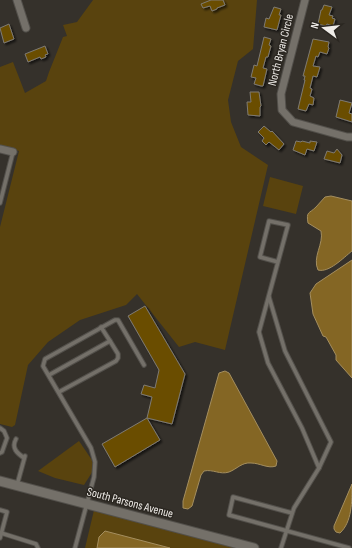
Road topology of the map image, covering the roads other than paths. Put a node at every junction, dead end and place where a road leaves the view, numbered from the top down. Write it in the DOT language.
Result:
graph roads {
  1 [pos="17,0"];
  2 [pos="305,0"];
  3 [pos="26,28"];
  4 [pos="352,137"];
  5 [pos="0,149"];
  6 [pos="13,152"];
  7 [pos="0,203"];
  8 [pos="278,262"];
  9 [pos="269,296"];
  10 [pos="101,327"];
  11 [pos="110,341"];
  12 [pos="144,365"];
  13 [pos="49,375"];
  14 [pos="59,392"];
  15 [pos="0,428"];
  16 [pos="16,439"];
  17 [pos="0,453"];
  18 [pos="319,468"];
  19 [pos="0,481"];
  20 [pos="17,486"];
  21 [pos="87,504"];
  22 [pos="0,510"];
  23 [pos="292,513"];
  24 [pos="286,530"];
  25 [pos="1,533"];
  26 [pos="0,538"];
  27 [pos="38,548"];
  28 [pos="75,548"];
  29 [pos="254,548"];
  30 [pos="281,548"];
  31 [pos="349,548"];
  1 -- 3 [label="street"];
  2 -- 4 [label="street, North Bryan Circle"];
  5 -- 6 [label="street"];
  6 -- 7 [label="lane"];
  8 -- 8 [label="lane"];
  8 -- 9 [label="lane"];
  9 -- 18 [label="lane"];
  9 -- 18 [label="lane"];
  10 -- 11 [label="lane"];
  10 -- 12 [label="lane"];
  10 -- 13 [label="lane"];
  11 -- 13 [label="lane"];
  11 -- 14 [label="lane"];
  13 -- 14 [label="lane"];
  14 -- 21 [label="lane"];
  15 -- 17 [label="lane"];
  16 -- 20 [label="lane"];
  18 -- 23 [label="lane"];
  19 -- 20 [label="street, South Parsons Avenue"];
  20 -- 21 [label="street, South Parsons Avenue"];
  21 -- 28 [label="lane"];
  21 -- 29 [label="street, South Parsons Avenue"];
  22 -- 25 [label="lane"];
  23 -- 24 [label="lane"];
  23 -- 24 [label="lane"];
  24 -- 30 [label="lane"];
  24 -- 31 [label="lane"];
  25 -- 26 [label="lane"];
  25 -- 27 [label="lane"];
}
